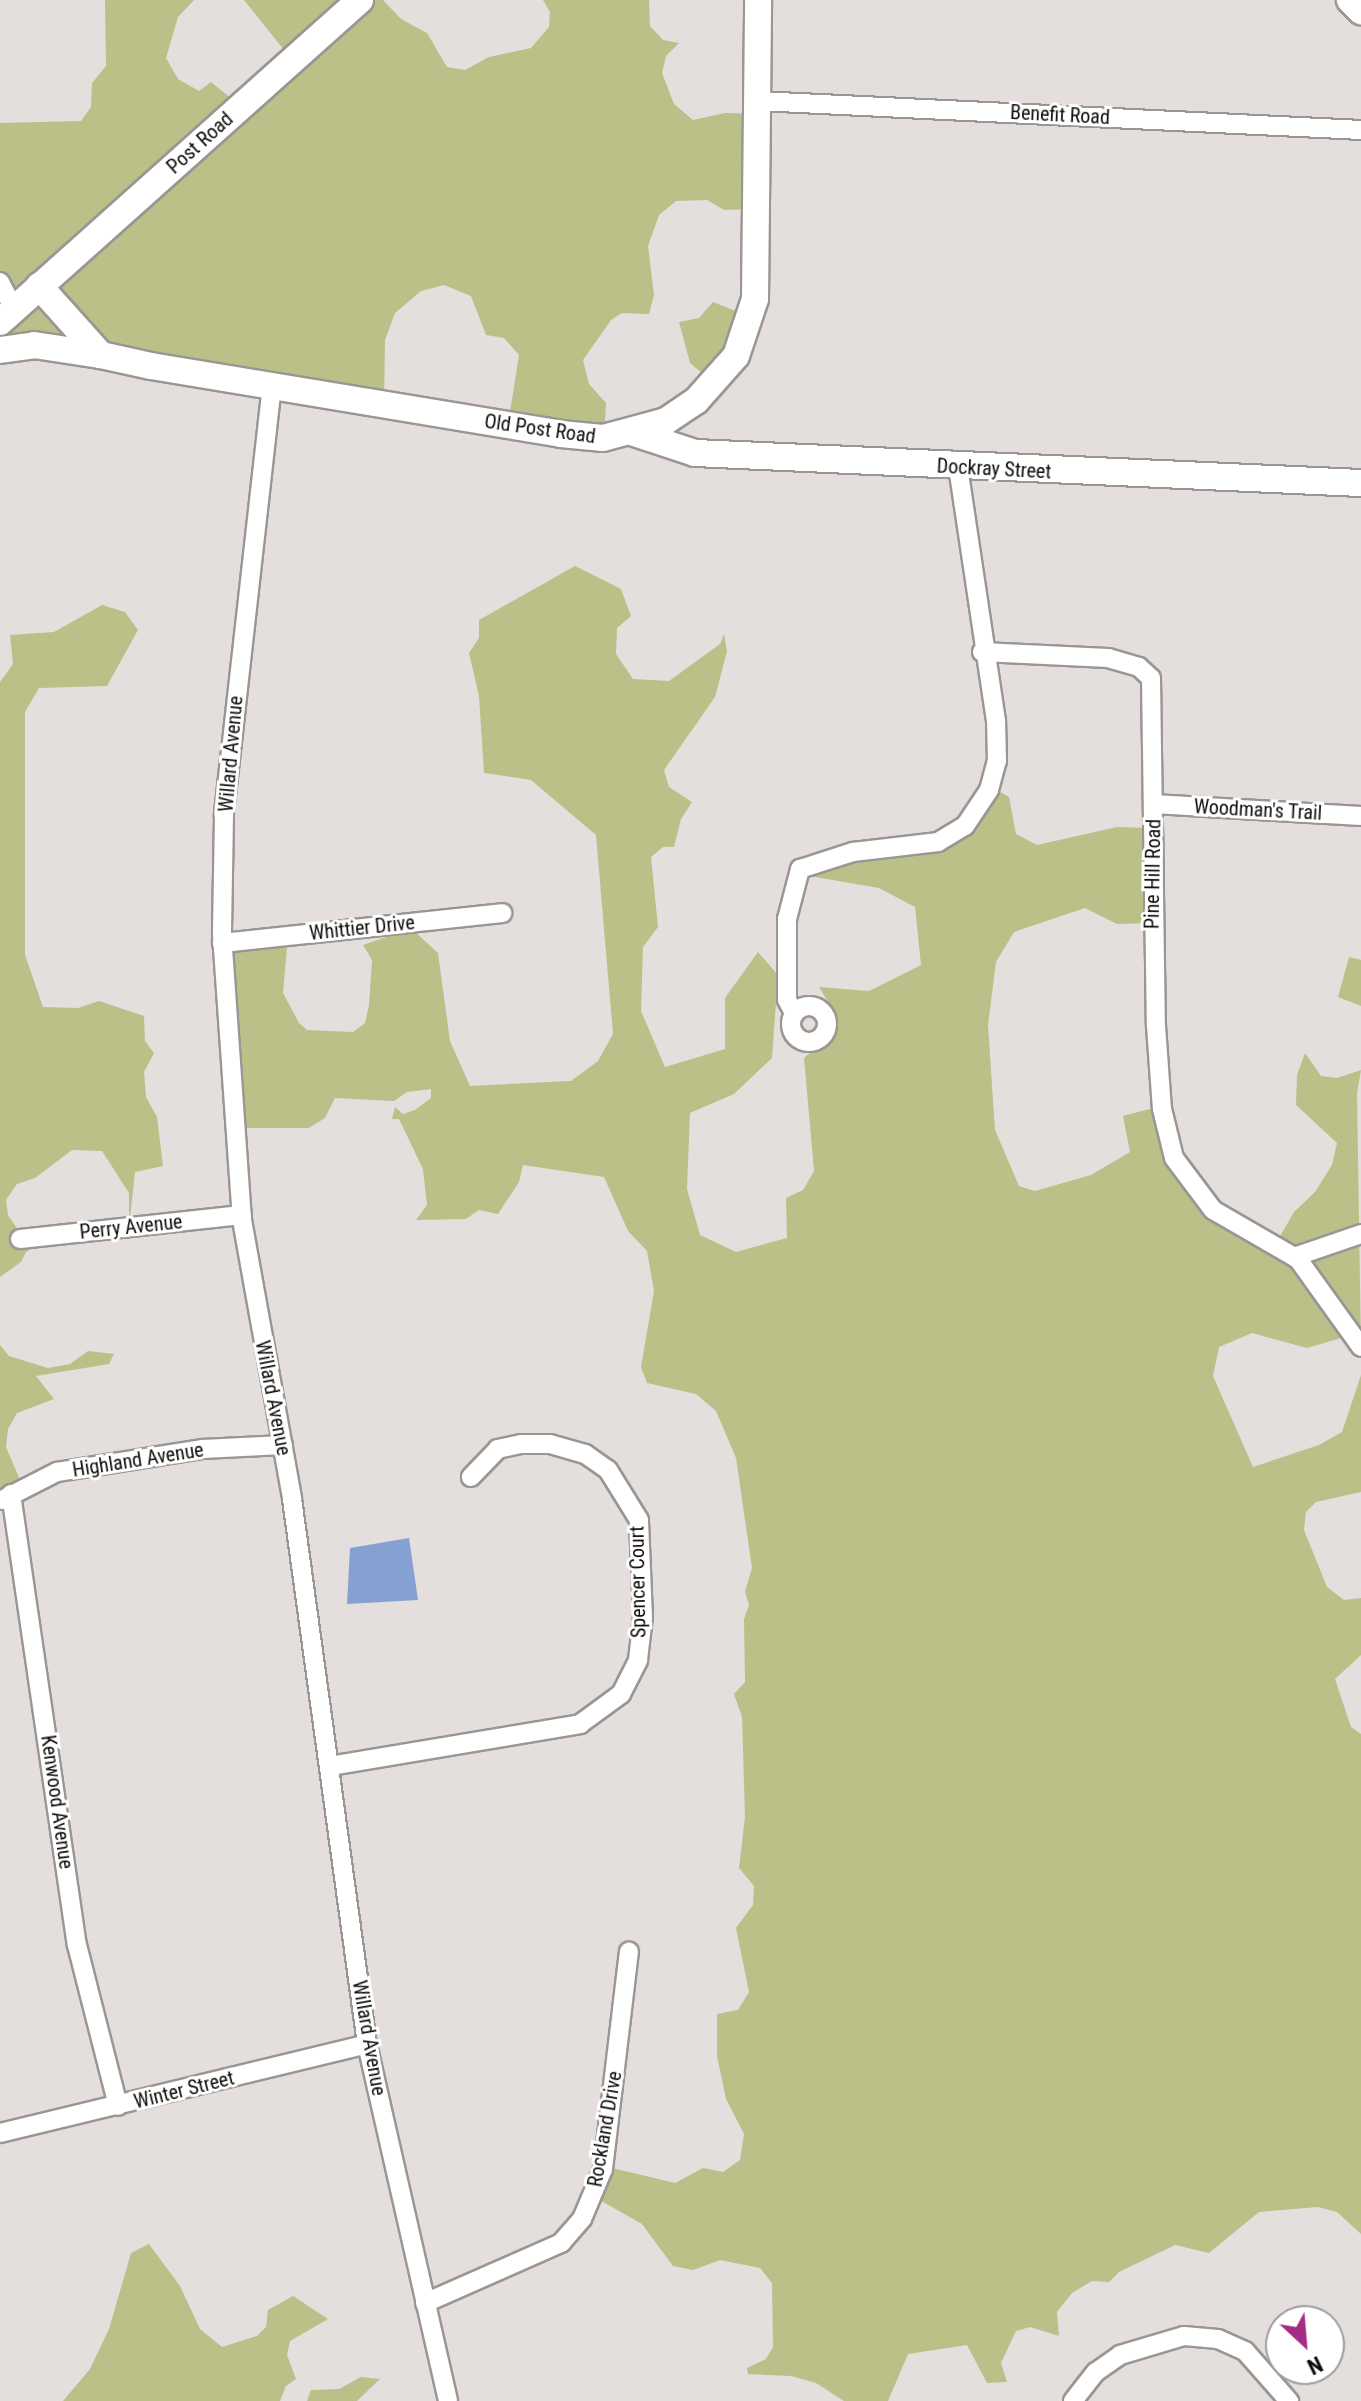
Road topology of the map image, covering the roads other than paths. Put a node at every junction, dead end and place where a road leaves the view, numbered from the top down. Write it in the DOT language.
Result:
graph roads {
  1 [pos="360,0"];
  2 [pos="758,0"];
  3 [pos="1350,0"];
  4 [pos="1361,11"];
  5 [pos="758,101"];
  6 [pos="1361,130"];
  7 [pos="0,282"];
  8 [pos="39,286"];
  9 [pos="7,315"];
  10 [pos="0,350"];
  11 [pos="101,355"];
  12 [pos="272,385"];
  13 [pos="631,432"];
  14 [pos="958,467"];
  15 [pos="1361,483"];
  16 [pos="982,652"];
  17 [pos="1154,804"];
  18 [pos="1361,816"];
  19 [pos="502,913"];
  20 [pos="222,943"];
  21 [pos="794,1013"];
  22 [pos="242,1215"];
  23 [pos="1361,1234"];
  24 [pos="20,1239"];
  25 [pos="1294,1257"];
  26 [pos="1361,1347"];
  27 [pos="283,1445"];
  28 [pos="471,1477"];
  29 [pos="6,1498"];
  30 [pos="330,1766"];
  31 [pos="629,1952"];
  32 [pos="367,2044"];
  33 [pos="118,2106"];
  34 [pos="0,2133"];
  35 [pos="425,2303"];
  36 [pos="448,2401"];
  37 [pos="1073,2401"];
  38 [pos="1289,2401"];
  1 -- 8 [label="street, Post Road"];
  2 -- 5 [label="street, Old Post Road"];
  3 -- 4 [label="street"];
  5 -- 6 [label="street, Benefit Road"];
  5 -- 13 [label="street, Old Post Road"];
  7 -- 9 [label="street"];
  8 -- 9 [label="street, Post Road"];
  8 -- 11 [label="street"];
  10 -- 11 [label="street, Old Post Road"];
  11 -- 12 [label="street, Old Post Road"];
  12 -- 13 [label="street, Old Post Road"];
  12 -- 20 [label="street, Willard Avenue"];
  13 -- 14 [label="street, Dockray Street"];
  14 -- 15 [label="street, Dockray Street"];
  14 -- 16 [label="street"];
  16 -- 17 [label="street, Pine Hill Road"];
  16 -- 21 [label="street"];
  17 -- 18 [label="street, Woodman's Trail"];
  17 -- 25 [label="street, Pine Hill Road"];
  19 -- 20 [label="street, Whittier Drive"];
  20 -- 22 [label="street, Willard Avenue"];
  22 -- 24 [label="street, Perry Avenue"];
  22 -- 27 [label="street, Willard Avenue"];
  23 -- 25 [label="street"];
  25 -- 26 [label="street, Pine Hill Road"];
  27 -- 29 [label="street, Highland Avenue"];
  27 -- 30 [label="street, Willard Avenue"];
  28 -- 30 [label="street, Spencer Court"];
  29 -- 33 [label="street, Kenwood Avenue"];
  30 -- 32 [label="street, Willard Avenue"];
  31 -- 35 [label="street, Rockland Drive"];
  32 -- 33 [label="street, Winter Street"];
  32 -- 35 [label="street, Willard Avenue"];
  33 -- 34 [label="street, Winter Street"];
  35 -- 36 [label="street, Willard Avenue"];
  37 -- 38 [label="street"];
}
